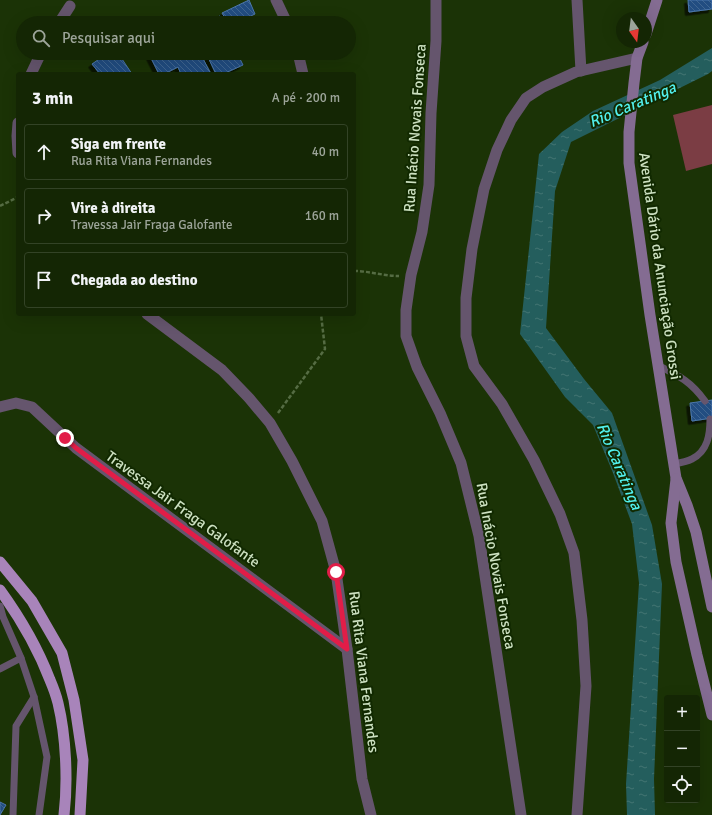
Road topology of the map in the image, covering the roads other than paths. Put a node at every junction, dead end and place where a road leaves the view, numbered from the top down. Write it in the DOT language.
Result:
graph roads {
  1 [pos="276,0"];
  2 [pos="436,0"];
  3 [pos="577,0"];
  4 [pos="657,0"];
  5 [pos="70,6"];
  6 [pos="652,15"];
  7 [pos="64,16"];
  8 [pos="284,16"];
  9 [pos="641,48"];
  10 [pos="637,58"];
  11 [pos="38,60"];
  12 [pos="300,60"];
  13 [pos="581,71"];
  14 [pos="32,72"];
  15 [pos="303,72"];
  16 [pos="150,316"];
  17 [pos="659,366"];
  18 [pos="705,401"];
  19 [pos="0,407"];
  20 [pos="710,419"];
  21 [pos="674,464"];
  22 [pos="676,478"];
  23 [pos="0,562"];
  24 [pos="0,590"];
  25 [pos="0,606"];
  26 [pos="712,607"];
  27 [pos="347,649"];
  28 [pos="21,658"];
  29 [pos="0,669"];
  30 [pos="34,697"];
  31 [pos="712,715"];
  32 [pos="13,815"];
  33 [pos="39,815"];
  34 [pos="64,815"];
  35 [pos="80,815"];
  36 [pos="371,815"];
  37 [pos="522,815"];
  38 [pos="577,815"];
  1 -- 8 [label="street"];
  2 -- 37 [label="street, Rua Inácio Novais Fonseca"];
  3 -- 13 [label="street"];
  4 -- 6 [label="main road"];
  5 -- 7 [label="street"];
  9 -- 10 [label="main road, Avenida Dário da Anunciação Grossi"];
  10 -- 13 [label="street"];
  10 -- 17 [label="main road, Avenida Dário da Anunciação Grossi"];
  11 -- 14 [label="street"];
  12 -- 15 [label="street"];
  13 -- 38 [label="street"];
  16 -- 27 [label="street, Rua Rita Viana Fernandes"];
  17 -- 18 [label="lane"];
  17 -- 21 [label="main road, Avenida Dário da Anunciação Grossi"];
  19 -- 27 [label="street, Travessa Jair Fraga Galofante"];
  20 -- 21 [label="lane"];
  21 -- 22 [label="main road, Avenida Dário da Anunciação Grossi"];
  22 -- 26 [label="main road, Avenida Dário da Anunciação Grossi"];
  22 -- 31 [label="main road, Avenida Dário da Anunciação Grossi"];
  23 -- 35 [label="highway"];
  24 -- 34 [label="highway"];
  25 -- 28 [label="lane"];
  27 -- 36 [label="street, Rua Rita Viana Fernandes"];
  28 -- 29 [label="lane"];
  28 -- 30 [label="lane"];
  30 -- 32 [label="lane"];
  30 -- 33 [label="lane"];
}
